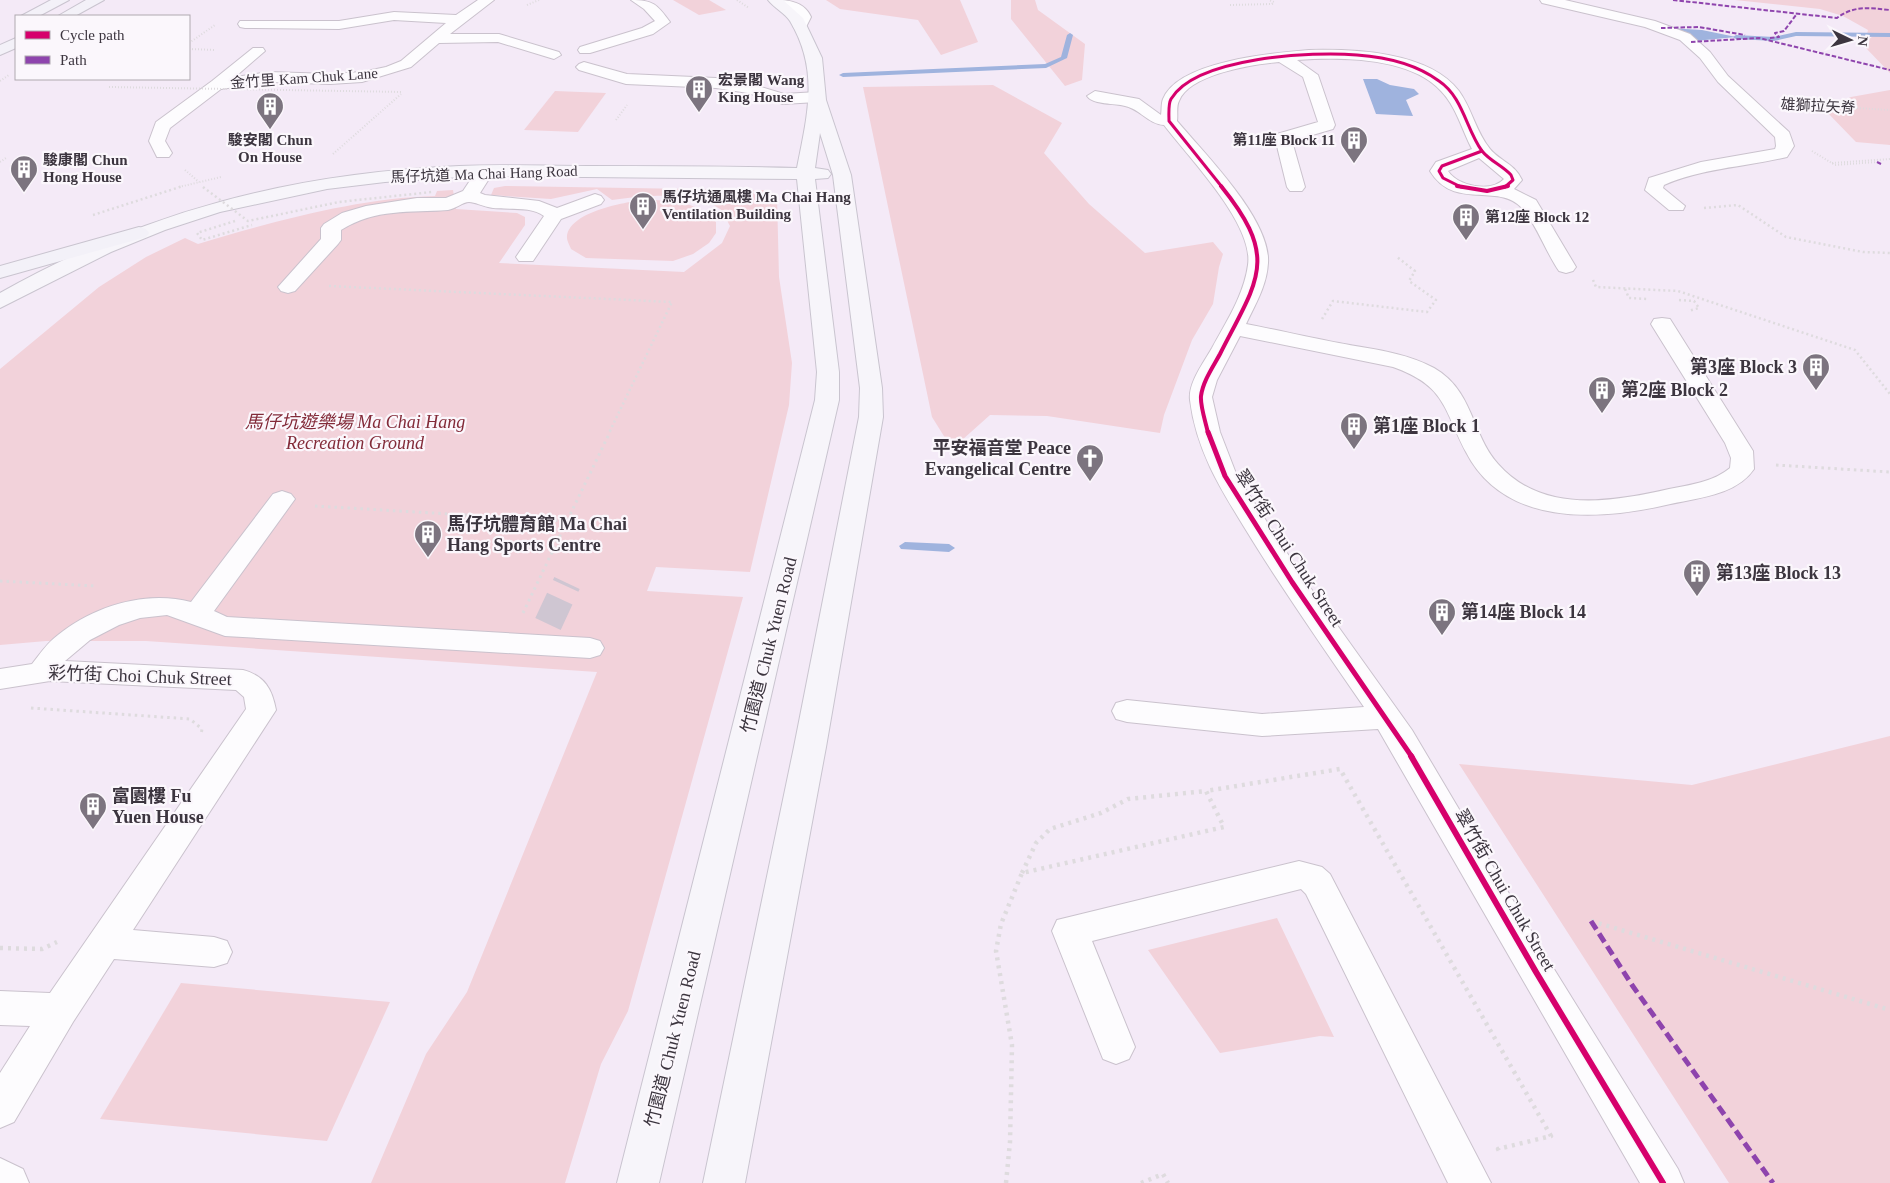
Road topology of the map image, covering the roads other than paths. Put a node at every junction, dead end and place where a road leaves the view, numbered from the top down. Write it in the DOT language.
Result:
graph roads {
  1 [pos="62,0"];
  2 [pos="97,0"];
  3 [pos="414,0"];
  4 [pos="487,0"];
  5 [pos="638,0"];
  6 [pos="775,0"];
  7 [pos="784,0"];
  8 [pos="1547,0"];
  9 [pos="30,15"];
  10 [pos="67,15"];
  11 [pos="394,16"];
  12 [pos="459,19"];
  13 [pos="245,24"];
  14 [pos="800,26"];
  15 [pos="435,39"];
  16 [pos="15,43"];
  17 [pos="585,50"];
  18 [pos="0,51"];
  19 [pos="258,51"];
  20 [pos="1282,57"];
  21 [pos="560,64"];
  22 [pos="584,66"];
  23 [pos="216,85"];
  24 [pos="1095,96"];
  25 [pos="818,99"];
  26 [pos="1325,120"];
  27 [pos="1169,121"];
  28 [pos="1343,121"];
  29 [pos="1482,151"];
  30 [pos="163,152"];
  31 [pos="485,171"];
  32 [pos="805,173"];
  33 [pos="842,175"];
  34 [pos="1296,187"];
  35 [pos="1498,190"];
  36 [pos="470,195"];
  37 [pos="594,200"];
  38 [pos="1676,206"];
  39 [pos="554,214"];
  40 [pos="139,233"];
  41 [pos="526,257"];
  42 [pos="1566,267"];
  43 [pos="0,272"];
  44 [pos="289,286"];
  45 [pos="0,302"];
  46 [pos="1662,324"];
  47 [pos="1233,328"];
  48 [pos="282,500"];
  49 [pos="198,614"];
  50 [pos="590,648"];
  51 [pos="41,672"];
  52 [pos="0,679"];
  53 [pos="1128,711"];
  54 [pos="1386,717"];
  55 [pos="106,943"];
  56 [pos="214,952"];
  57 [pos="0,1008"];
  58 [pos="60,1010"];
  59 [pos="1116,1047"];
  60 [pos="0,1110"];
  61 [pos="0,1178"];
  62 [pos="8,1183"];
  63 [pos="638,1183"];
  64 [pos="724,1183"];
  65 [pos="1470,1183"];
  66 [pos="1663,1183"];
  1 -- 9 [label="highway"];
  2 -- 10 [label="highway"];
  3 -- 11 [label="street"];
  4 -- 12 [label="street, 金竹里 Kam Chuk Lane"];
  5 -- 17 [label="street"];
  6 -- 14 [label="main road, 竹園道 Chuk Yuen Road"];
  7 -- 14 [label="street"];
  8 -- 38 [label="street"];
  11 -- 12 [label="street"];
  11 -- 13 [label="street"];
  12 -- 15 [label="street, 金竹里 Kam Chuk Lane"];
  14 -- 25 [label="main road, 竹園道 Chuk Yuen Road"];
  15 -- 21 [label="street"];
  15 -- 23 [label="street, 金竹里 Kam Chuk Lane"];
  16 -- 18 [label="highway"];
  17 -- 21 [label="street"];
  17 -- 22 [label="street"];
  19 -- 23 [label="street, 金竹里 Kam Chuk Lane"];
  20 -- 26 [label="street"];
  20 -- 27 [label="street"];
  20 -- 29 [label="street"];
  21 -- 22 [label="street"];
  22 -- 25 [label="street"];
  23 -- 30 [label="street, 金竹里 Kam Chuk Lane"];
  24 -- 27 [label="street"];
  25 -- 32 [label="main road, 竹園道 Chuk Yuen Road"];
  25 -- 33 [label="main road, 竹園道 Chuk Yuen Road"];
  26 -- 28 [label="street"];
  26 -- 34 [label="street"];
  27 -- 47 [label="street, 翠竹街 Chui Chuk Street"];
  29 -- 35 [label="street"];
  29 -- 35 [label="street"];
  31 -- 32 [label="main road, 馬仔坑道 Ma Chai Hang Road"];
  31 -- 36 [label="street"];
  31 -- 40 [label="main road, 馬仔坑道 Ma Chai Hang Road"];
  32 -- 33 [label="main road, 馬仔坑道 Ma Chai Hang Road"];
  32 -- 63 [label="main road, 竹園道 Chuk Yuen Road"];
  33 -- 64 [label="main road, 竹園道 Chuk Yuen Road"];
  35 -- 42 [label="street"];
  36 -- 39 [label="street"];
  36 -- 44 [label="street"];
  37 -- 39 [label="street"];
  39 -- 41 [label="street"];
  40 -- 43 [label="highway"];
  40 -- 45 [label="main road, 馬仔坑道 Ma Chai Hang Road"];
  46 -- 47 [label="street"];
  47 -- 54 [label="street, 翠竹街 Chui Chuk Street"];
  48 -- 49 [label="street"];
  49 -- 50 [label="street"];
  49 -- 51 [label="street"];
  51 -- 52 [label="street, 彩竹街 Choi Chuk Street"];
  51 -- 55 [label="street, 彩竹街 Choi Chuk Street"];
  53 -- 54 [label="street"];
  54 -- 66 [label="street, 翠竹街 Chui Chuk Street"];
  55 -- 56 [label="street"];
  55 -- 58 [label="street, 彩竹街 Choi Chuk Street"];
  57 -- 58 [label="street"];
  58 -- 60 [label="street, 彩竹街 Choi Chuk Street"];
  59 -- 65 [label="street"];
  61 -- 62 [label="street"];
}
